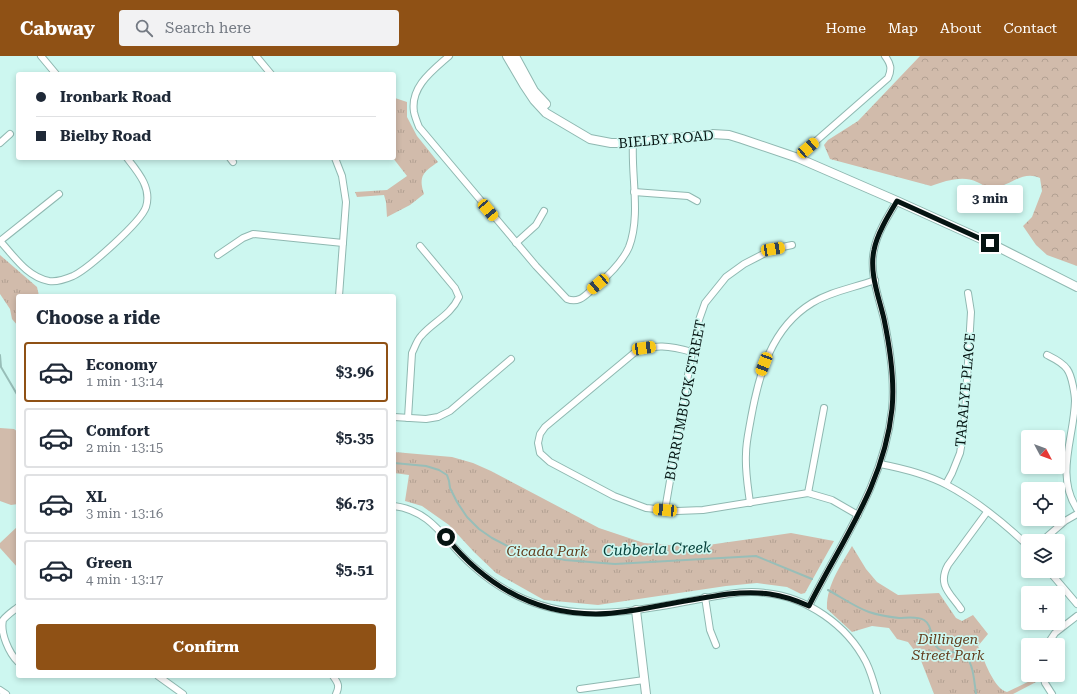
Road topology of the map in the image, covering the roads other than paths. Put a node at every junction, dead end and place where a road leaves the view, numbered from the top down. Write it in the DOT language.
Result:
graph roads {
  1 [pos="41,56"];
  2 [pos="256,56"];
  3 [pos="449,56"];
  4 [pos="507,56"];
  5 [pos="515,56"];
  6 [pos="885,56"];
  7 [pos="54,72"];
  8 [pos="269,72"];
  9 [pos="564,123"];
  10 [pos="10,134"];
  11 [pos="633,143"];
  12 [pos="0,144"];
  13 [pos="798,158"];
  14 [pos="129,160"];
  15 [pos="336,160"];
  16 [pos="634,192"];
  17 [pos="59,194"];
  18 [pos="697,201"];
  19 [pos="897,201"];
  20 [pos="544,211"];
  21 [pos="0,241"];
  22 [pos="516,242"];
  23 [pos="343,243"];
  24 [pos="792,245"];
  25 [pos="420,246"];
  26 [pos="218,255"];
  27 [pos="875,280"];
  28 [pos="1077,287"];
  29 [pos="339,294"];
  30 [pos="968,294"];
  31 [pos="692,352"];
  32 [pos="1047,355"];
  33 [pos="511,359"];
  34 [pos="824,408"];
  35 [pos="396,417"];
  36 [pos="408,418"];
  37 [pos="880,464"];
  38 [pos="946,484"];
  39 [pos="808,493"];
  40 [pos="750,503"];
  41 [pos="396,506"];
  42 [pos="1077,509"];
  43 [pos="665,510"];
  44 [pos="987,512"];
  45 [pos="1077,514"];
  46 [pos="858,515"];
  47 [pos="1050,534"];
  48 [pos="1021,539"];
  49 [pos="1056,578"];
  50 [pos="705,598"];
  51 [pos="1077,604"];
  52 [pos="809,606"];
  53 [pos="16,609"];
  54 [pos="961,609"];
  55 [pos="636,610"];
  56 [pos="1077,616"];
  57 [pos="0,627"];
  58 [pos="1052,638"];
  59 [pos="716,645"];
  60 [pos="16,660"];
  61 [pos="161,678"];
  62 [pos="334,678"];
  63 [pos="644,680"];
  64 [pos="1045,682"];
  65 [pos="580,689"];
  66 [pos="0,690"];
  67 [pos="181,693"];
  68 [pos="6,694"];
  69 [pos="336,694"];
  70 [pos="646,694"];
  71 [pos="877,694"];
  72 [pos="1052,694"];
  1 -- 7 [label="street"];
  2 -- 8 [label="street"];
  3 -- 22 [label="street"];
  4 -- 9 [label="street, BIELBY ROAD"];
  5 -- 9 [label="street, BIELBY ROAD"];
  6 -- 13 [label="street"];
  9 -- 11 [label="street, BIELBY ROAD"];
  10 -- 12 [label="street"];
  11 -- 13 [label="street, BIELBY ROAD"];
  11 -- 16 [label="street"];
  13 -- 19 [label="street, BIELBY ROAD"];
  14 -- 21 [label="street"];
  15 -- 23 [label="street"];
  16 -- 18 [label="street"];
  16 -- 22 [label="street"];
  17 -- 21 [label="street"];
  19 -- 27 [label="street"];
  19 -- 28 [label="street, BIELBY ROAD"];
  20 -- 22 [label="street"];
  23 -- 26 [label="street"];
  23 -- 29 [label="street"];
  24 -- 31 [label="street, BURRUMBUCK STREET"];
  25 -- 36 [label="street"];
  27 -- 37 [label="street"];
  27 -- 40 [label="street"];
  30 -- 38 [label="street, TARALYE PLACE"];
  31 -- 43 [label="street, BURRUMBUCK STREET"];
  31 -- 43 [label="street"];
  32 -- 42 [label="street"];
  33 -- 36 [label="street"];
  34 -- 39 [label="street"];
  35 -- 36 [label="street"];
  37 -- 38 [label="street"];
  37 -- 46 [label="street"];
  38 -- 44 [label="street"];
  39 -- 40 [label="street"];
  39 -- 46 [label="street"];
  40 -- 43 [label="street"];
  41 -- 55 [label="street"];
  44 -- 48 [label="street"];
  44 -- 54 [label="street"];
  45 -- 47 [label="street"];
  46 -- 52 [label="street"];
  49 -- 51 [label="street"];
  50 -- 52 [label="street"];
  50 -- 55 [label="street"];
  50 -- 59 [label="street"];
  52 -- 71 [label="street"];
  53 -- 57 [label="street"];
  55 -- 63 [label="street"];
  56 -- 58 [label="street"];
  57 -- 60 [label="street"];
  61 -- 67 [label="street"];
  62 -- 69 [label="street"];
  63 -- 65 [label="street"];
  63 -- 70 [label="street"];
  64 -- 72 [label="street"];
  66 -- 68 [label="street"];
}
